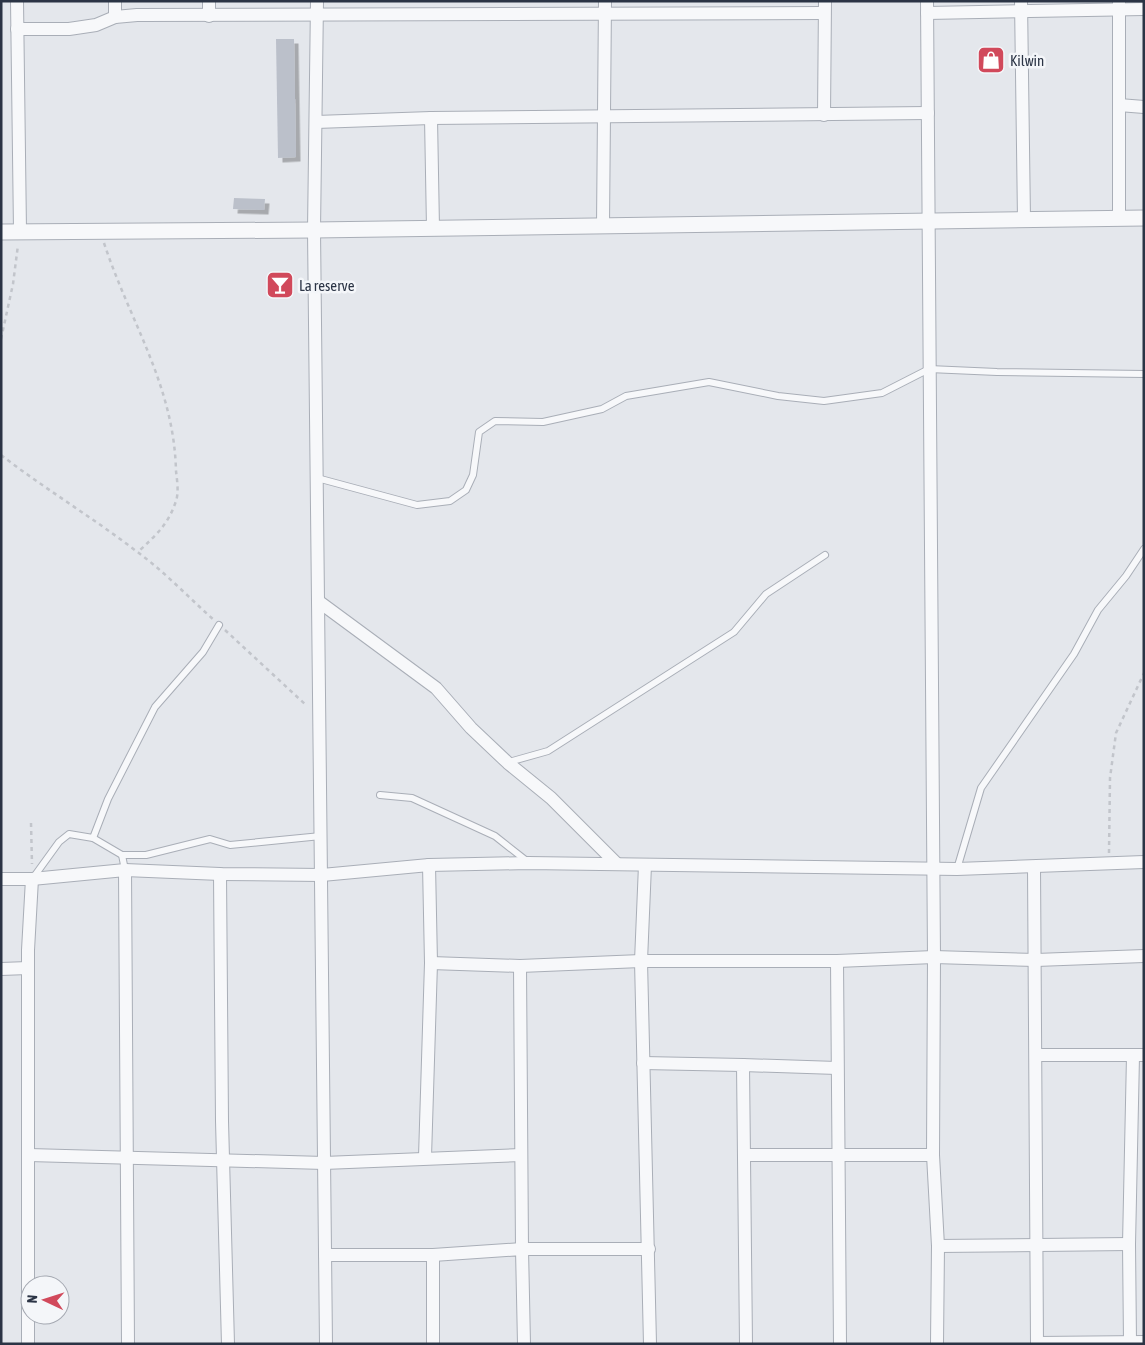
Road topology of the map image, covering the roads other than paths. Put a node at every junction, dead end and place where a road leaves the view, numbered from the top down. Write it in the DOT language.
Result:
graph roads {
  1 [pos="17,1"];
  2 [pos="114,1"];
  3 [pos="209,1"];
  4 [pos="1021,6"];
  5 [pos="1119,6"];
  6 [pos="605,7"];
  7 [pos="825,7"];
  8 [pos="927,7"];
  9 [pos="316,8"];
  10 [pos="420,8"];
  11 [pos="514,8"];
  12 [pos="1144,9"];
  13 [pos="209,16"];
  14 [pos="115,18"];
  15 [pos="17,30"];
  16 [pos="1119,105"];
  17 [pos="1144,107"];
  18 [pos="928,113"];
  19 [pos="824,115"];
  20 [pos="604,116"];
  21 [pos="431,118"];
  22 [pos="316,122"];
  23 [pos="1144,218"];
  24 [pos="1119,219"];
  25 [pos="1024,220"];
  26 [pos="929,221"];
  27 [pos="604,225"];
  28 [pos="433,228"];
  29 [pos="314,230"];
  30 [pos="20,231"];
  31 [pos="1,232"];
  32 [pos="929,369"];
  33 [pos="1144,374"];
  34 [pos="317,478"];
  35 [pos="1144,550"];
  36 [pos="825,555"];
  37 [pos="318,602"];
  38 [pos="219,625"];
  39 [pos="508,763"];
  40 [pos="380,795"];
  41 [pos="321,836"];
  42 [pos="93,838"];
  43 [pos="122,855"];
  44 [pos="1144,862"];
  45 [pos="528,863"];
  46 [pos="616,863"];
  47 [pos="429,865"];
  48 [pos="645,865"];
  49 [pos="1034,867"];
  50 [pos="932,868"];
  51 [pos="957,869"];
  52 [pos="125,870"];
  53 [pos="220,874"];
  54 [pos="322,875"];
  55 [pos="1,879"];
  56 [pos="32,879"];
  57 [pos="1144,956"];
  58 [pos="934,957"];
  59 [pos="1036,960"];
  60 [pos="641,961"];
  61 [pos="837,961"];
  62 [pos="431,963"];
  63 [pos="520,966"];
  64 [pos="28,968"];
  65 [pos="1,969"];
  66 [pos="1138,1055"];
  67 [pos="1037,1056"];
  68 [pos="643,1063"];
  69 [pos="743,1066"];
  70 [pos="837,1068"];
  71 [pos="29,1155"];
  72 [pos="521,1155"];
  73 [pos="746,1155"];
  74 [pos="839,1155"];
  75 [pos="933,1155"];
  76 [pos="127,1158"];
  77 [pos="425,1158"];
  78 [pos="222,1160"];
  79 [pos="324,1163"];
  80 [pos="1036,1244"];
  81 [pos="1129,1244"];
  82 [pos="938,1246"];
  83 [pos="649,1248"];
  84 [pos="522,1250"];
  85 [pos="325,1255"];
  86 [pos="433,1255"];
  87 [pos="1130,1342"];
  88 [pos="1144,1342"];
  89 [pos="1037,1343"];
  90 [pos="28,1344"];
  91 [pos="128,1344"];
  92 [pos="228,1344"];
  93 [pos="326,1344"];
  94 [pos="433,1344"];
  95 [pos="524,1344"];
  96 [pos="650,1344"];
  97 [pos="746,1344"];
  98 [pos="840,1344"];
  99 [pos="937,1344"];
  1 -- 15 [label="street"];
  2 -- 14 [label="street"];
  3 -- 13 [label="street"];
  4 -- 5 [label="street"];
  4 -- 8 [label="street"];
  4 -- 25 [label="street"];
  5 -- 12 [label="street"];
  5 -- 16 [label="street"];
  6 -- 7 [label="street"];
  6 -- 11 [label="street"];
  6 -- 20 [label="street"];
  7 -- 19 [label="street"];
  8 -- 18 [label="street"];
  9 -- 10 [label="street"];
  9 -- 13 [label="street"];
  9 -- 22 [label="street"];
  10 -- 11 [label="street"];
  13 -- 14 [label="street"];
  14 -- 15 [label="street"];
  15 -- 30 [label="street"];
  16 -- 17 [label="street"];
  16 -- 24 [label="street"];
  18 -- 19 [label="street"];
  18 -- 26 [label="street"];
  19 -- 20 [label="street"];
  20 -- 21 [label="street"];
  20 -- 27 [label="street"];
  21 -- 22 [label="street"];
  21 -- 28 [label="street"];
  22 -- 29 [label="street"];
  23 -- 24 [label="street"];
  24 -- 25 [label="street"];
  25 -- 26 [label="street"];
  26 -- 27 [label="street"];
  26 -- 32 [label="street"];
  27 -- 28 [label="street"];
  28 -- 29 [label="street"];
  29 -- 30 [label="street"];
  29 -- 34 [label="street"];
  30 -- 31 [label="street"];
  32 -- 33 [label="lane"];
  32 -- 34 [label="lane"];
  32 -- 50 [label="street"];
  34 -- 37 [label="street"];
  35 -- 51 [label="lane"];
  36 -- 39 [label="lane"];
  37 -- 39 [label="street"];
  37 -- 41 [label="street"];
  38 -- 42 [label="lane"];
  39 -- 46 [label="street"];
  40 -- 45 [label="lane"];
  41 -- 43 [label="lane"];
  41 -- 54 [label="street"];
  42 -- 43 [label="lane"];
  42 -- 56 [label="lane"];
  43 -- 52 [label="lane"];
  44 -- 49 [label="street"];
  45 -- 46 [label="street"];
  45 -- 47 [label="street"];
  46 -- 48 [label="street"];
  47 -- 54 [label="street"];
  47 -- 62 [label="street"];
  48 -- 50 [label="street"];
  48 -- 60 [label="street"];
  49 -- 51 [label="street"];
  49 -- 59 [label="street"];
  50 -- 51 [label="street"];
  50 -- 58 [label="street"];
  52 -- 53 [label="street"];
  52 -- 56 [label="street"];
  52 -- 76 [label="street"];
  53 -- 54 [label="street"];
  53 -- 78 [label="street"];
  54 -- 79 [label="street"];
  55 -- 56 [label="street"];
  56 -- 64 [label="street"];
  57 -- 59 [label="street"];
  58 -- 59 [label="street"];
  58 -- 61 [label="street"];
  58 -- 75 [label="street"];
  59 -- 67 [label="street"];
  60 -- 61 [label="street"];
  60 -- 63 [label="street"];
  60 -- 68 [label="street"];
  61 -- 70 [label="street"];
  62 -- 63 [label="street"];
  62 -- 77 [label="street"];
  63 -- 72 [label="street"];
  64 -- 65 [label="street"];
  64 -- 71 [label="street"];
  66 -- 67 [label="street"];
  66 -- 81 [label="street"];
  67 -- 80 [label="street"];
  68 -- 69 [label="street"];
  68 -- 83 [label="street"];
  69 -- 70 [label="street"];
  69 -- 73 [label="street"];
  70 -- 74 [label="street"];
  71 -- 76 [label="street"];
  71 -- 90 [label="street"];
  72 -- 77 [label="street"];
  72 -- 84 [label="street"];
  73 -- 74 [label="street"];
  73 -- 97 [label="street"];
  74 -- 75 [label="street"];
  74 -- 98 [label="street"];
  75 -- 82 [label="street"];
  76 -- 78 [label="street"];
  76 -- 91 [label="street"];
  77 -- 79 [label="street"];
  78 -- 79 [label="street"];
  78 -- 92 [label="street"];
  79 -- 85 [label="street"];
  80 -- 81 [label="street"];
  80 -- 82 [label="street"];
  80 -- 89 [label="street"];
  81 -- 87 [label="street"];
  82 -- 99 [label="street"];
  83 -- 84 [label="street"];
  83 -- 96 [label="street"];
  84 -- 86 [label="street"];
  84 -- 95 [label="street"];
  85 -- 86 [label="street"];
  85 -- 93 [label="street"];
  86 -- 94 [label="street"];
  87 -- 88 [label="street"];
  87 -- 89 [label="street"];
}
